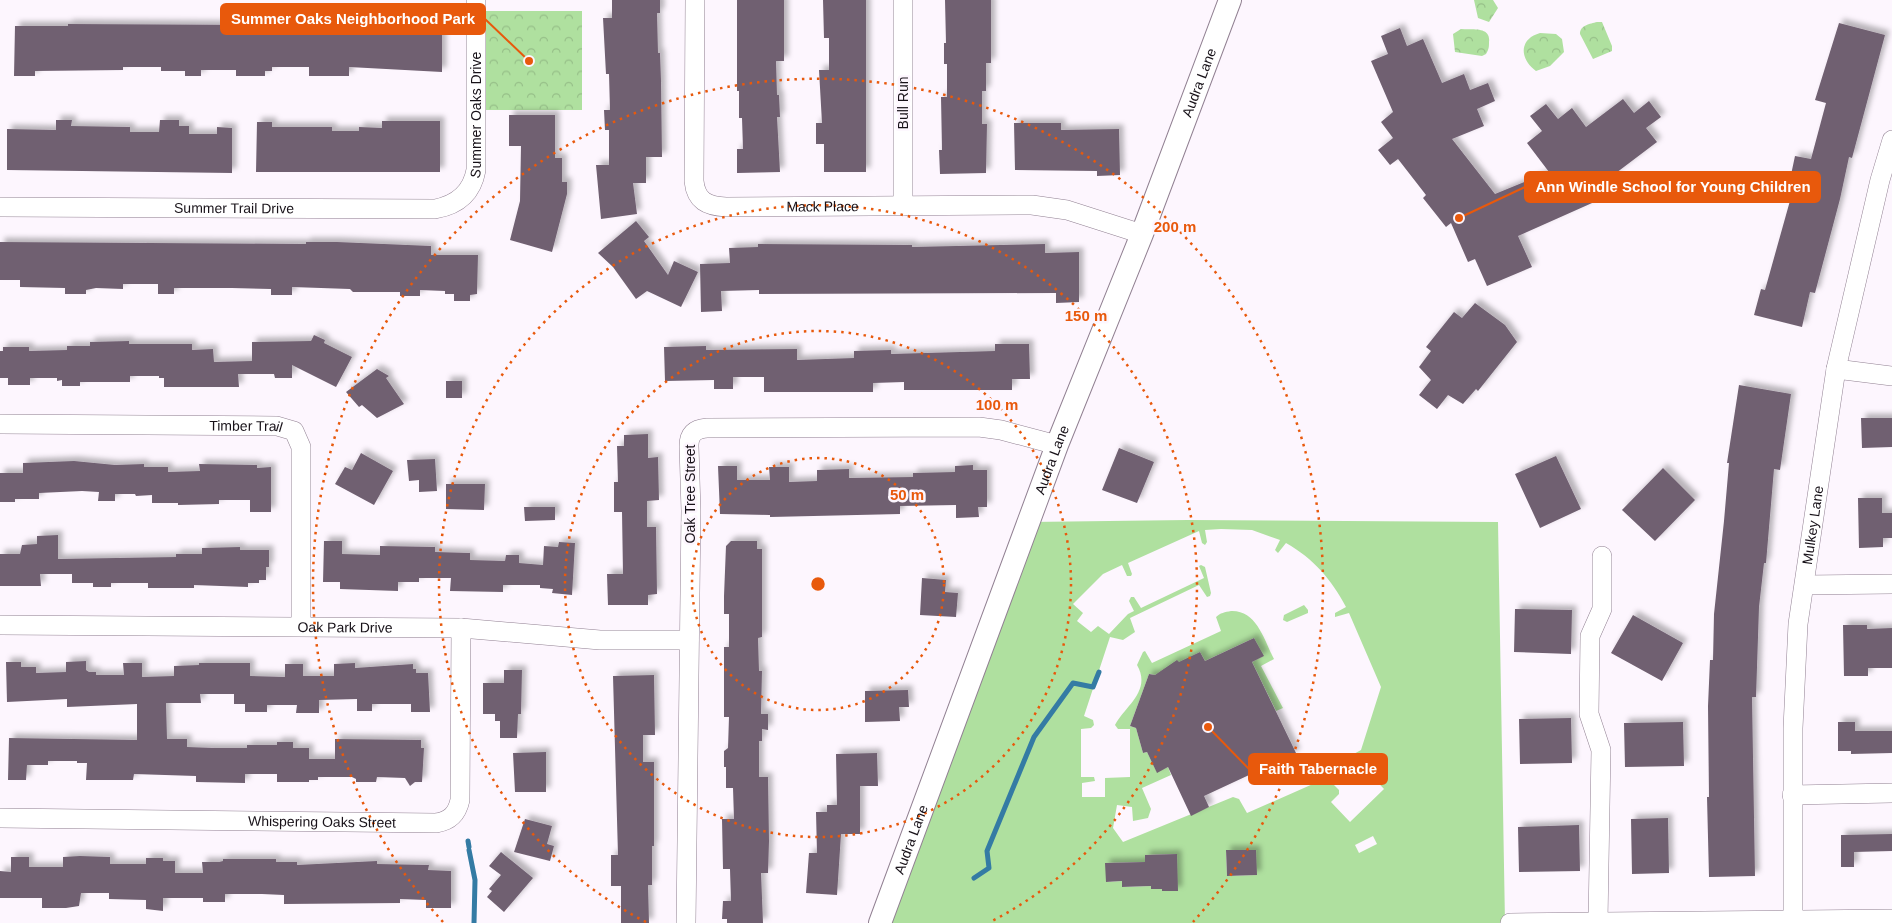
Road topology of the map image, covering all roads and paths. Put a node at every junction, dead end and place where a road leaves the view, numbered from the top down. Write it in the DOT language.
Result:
graph roads {
  1 [pos="476,0"];
  2 [pos="695,0"];
  3 [pos="903,0"];
  4 [pos="1230,0"];
  5 [pos="1892,140"];
  6 [pos="1886,180"];
  7 [pos="464,196"];
  8 [pos="903,206"];
  9 [pos="0,207"];
  10 [pos="1142,234"];
  11 [pos="1836,369"];
  12 [pos="1892,376"];
  13 [pos="0,424"];
  14 [pos="1057,446"];
  15 [pos="1602,556"];
  16 [pos="1892,584"];
  17 [pos="1805,585"];
  18 [pos="0,625"];
  19 [pos="301,626"];
  20 [pos="461,628"];
  21 [pos="689,640"];
  22 [pos="1892,793"];
  23 [pos="1792,795"];
  24 [pos="0,818"];
  25 [pos="1892,919"];
  26 [pos="1598,921"];
  27 [pos="1793,921"];
  28 [pos="686,923"];
  29 [pos="880,923"];
  30 [pos="1510,923"];
  1 -- 7 [label="street, Summer Oaks Drive"];
  2 -- 8 [label="street, Mack Place"];
  3 -- 8 [label="street, Bull Run"];
  4 -- 10 [label="street, Audra Lane"];
  5 -- 6 [label="street, Mulkey Lane"];
  6 -- 11 [label="street, Mulkey Lane"];
  7 -- 9 [label="street, Summer Trail Drive"];
  8 -- 10 [label="street, Mack Place"];
  10 -- 14 [label="street, Audra Lane"];
  11 -- 12 [label="street"];
  11 -- 17 [label="street, Mulkey Lane"];
  13 -- 19 [label="street, Timber Trail"];
  14 -- 21 [label="street, Oak Tree Street"];
  14 -- 29 [label="street, Audra Lane"];
  15 -- 26 [label="street"];
  16 -- 17 [label="street"];
  17 -- 23 [label="street, Mulkey Lane"];
  18 -- 19 [label="street, Oak Park Drive"];
  19 -- 20 [label="street, Oak Park Drive"];
  20 -- 21 [label="street, Oak Park Drive"];
  20 -- 24 [label="street, Whispering Oaks Street"];
  21 -- 28 [label="street, Oak Tree Street"];
  22 -- 23 [label="street"];
  23 -- 27 [label="street, Mulkey Lane"];
  25 -- 27 [label="street"];
  26 -- 27 [label="street"];
  26 -- 30 [label="street"];
}
